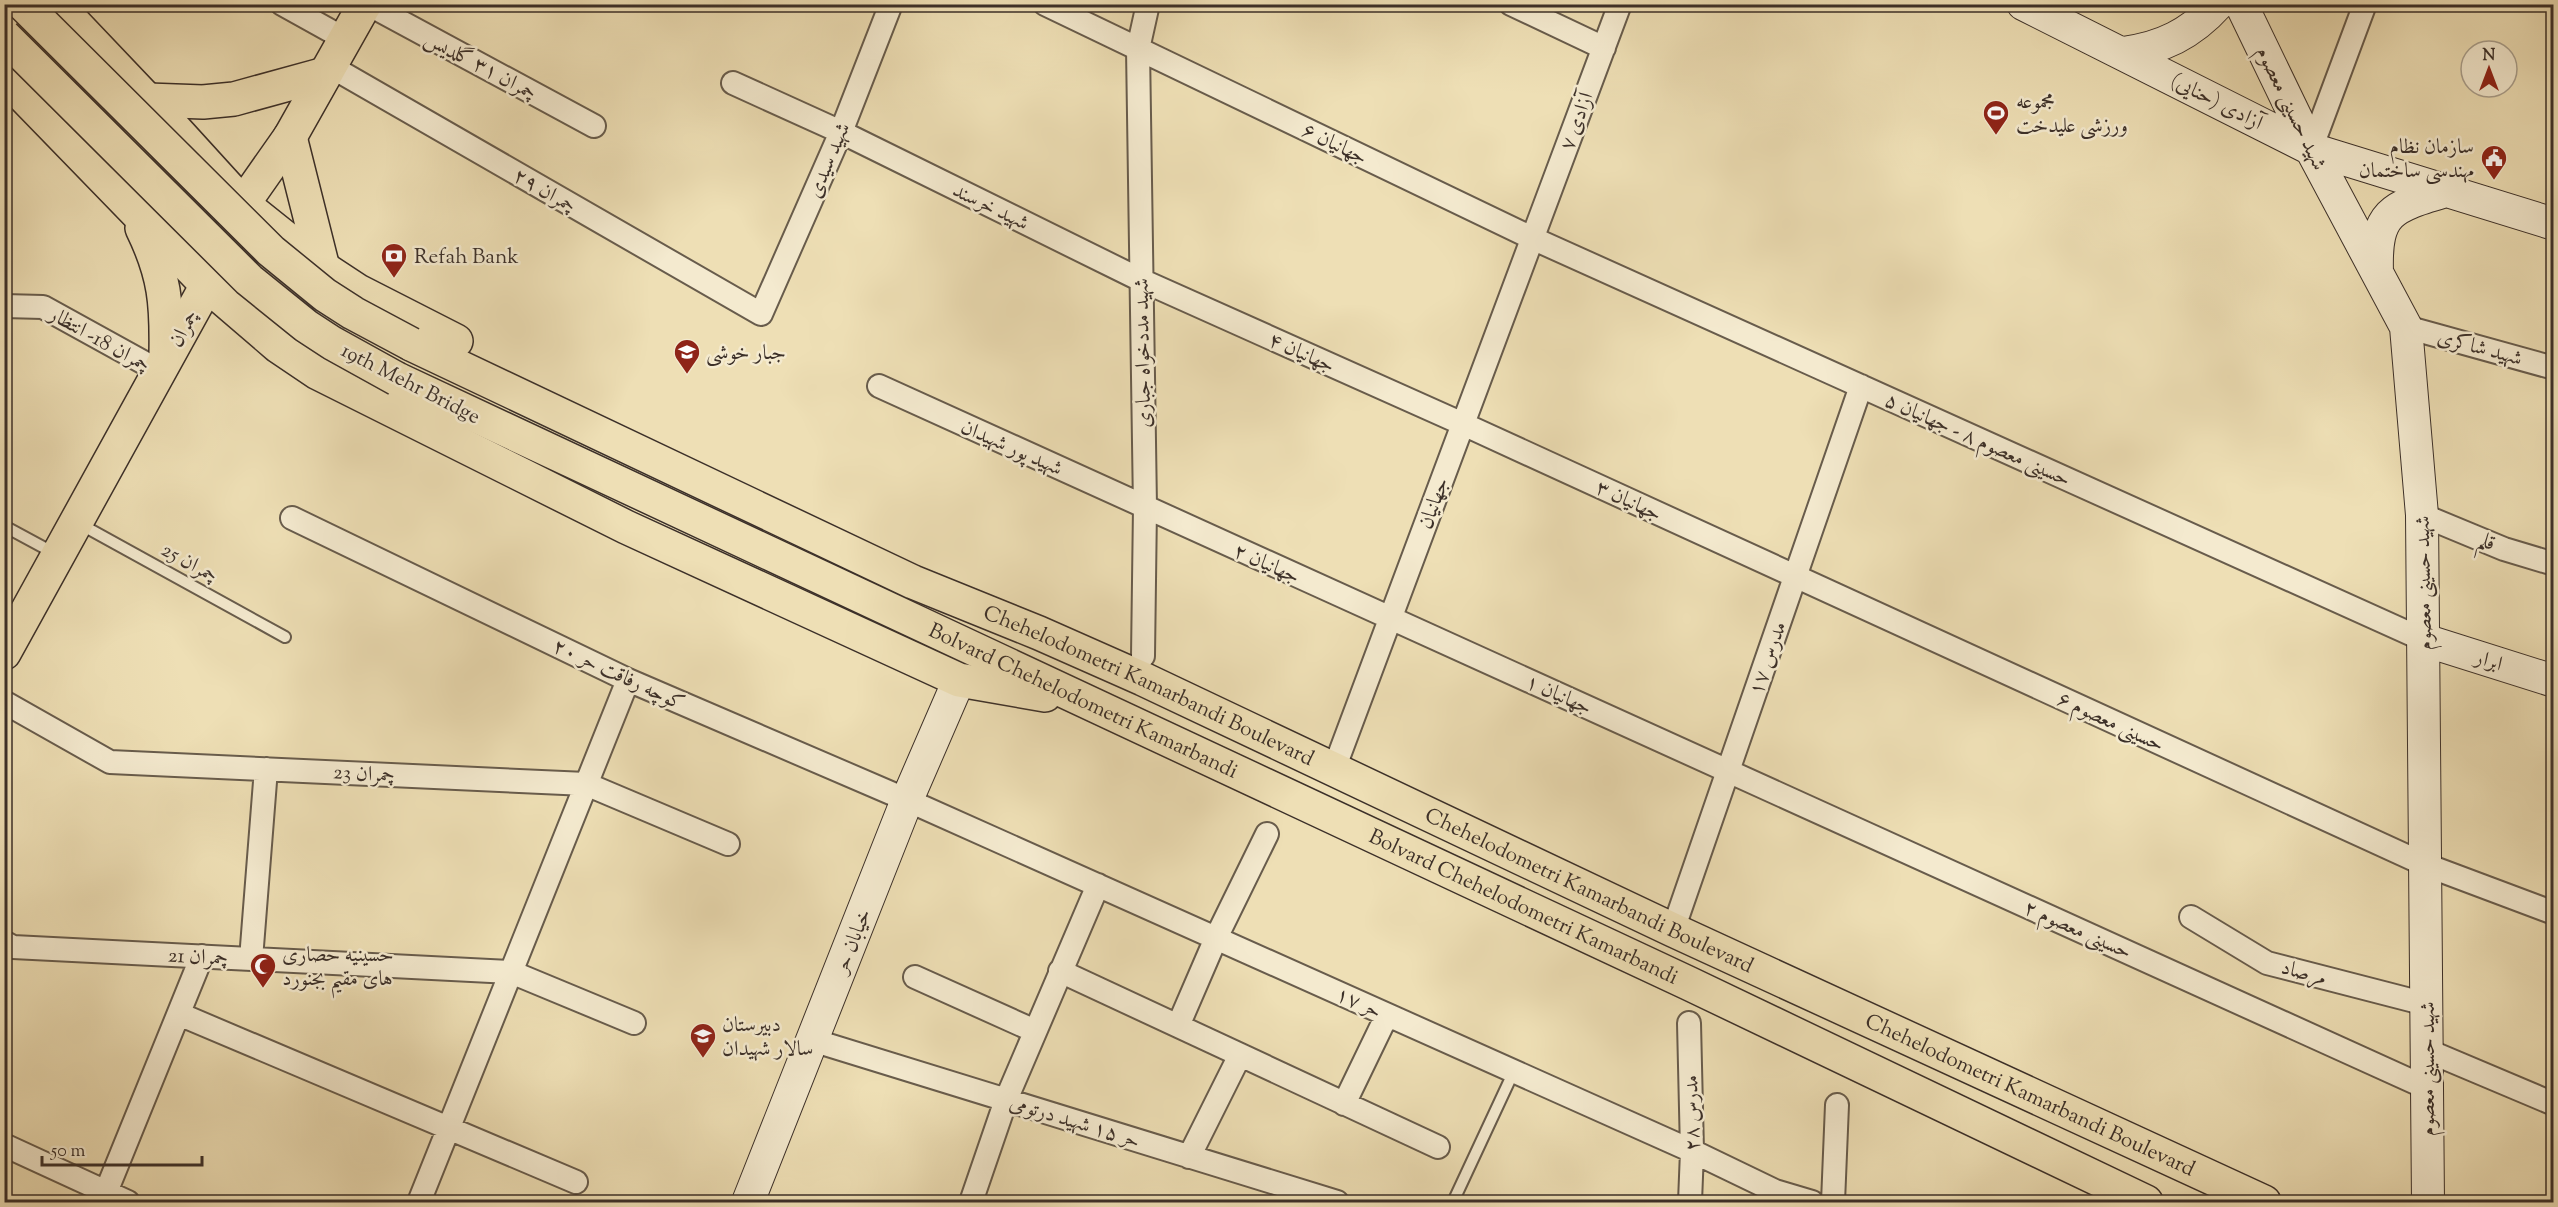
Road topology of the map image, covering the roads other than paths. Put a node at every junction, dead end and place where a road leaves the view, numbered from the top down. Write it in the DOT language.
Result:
graph roads {
  1 [pos="23,4"];
  2 [pos="56,4"];
  3 [pos="282,4"];
  4 [pos="366,4"];
  5 [pos="891,4"];
  6 [pos="1045,4"];
  7 [pos="1148,4"];
  8 [pos="1511,4"];
  9 [pos="1620,4"];
  10 [pos="2023,4"];
  11 [pos="2217,4"];
  12 [pos="2241,4"];
  13 [pos="2359,6"];
  14 [pos="4,36"];
  15 [pos="1604,48"];
  16 [pos="1138,49"];
  17 [pos="2123,52"];
  18 [pos="334,60"];
  19 [pos="4,76"];
  20 [pos="733,83"];
  21 [pos="148,100"];
  22 [pos="172,126"];
  23 [pos="594,126"];
  24 [pos="841,132"];
  25 [pos="290,136"];
  26 [pos="2311,149"];
  27 [pos="2446,191"];
  28 [pos="121,196"];
  29 [pos="243,204"];
  30 [pos="2553,224"];
  31 [pos="1532,238"];
  32 [pos="323,268"];
  33 [pos="2377,273"];
  34 [pos="1142,280"];
  35 [pos="207,285"];
  36 [pos="358,291"];
  37 [pos="4,306"];
  38 [pos="760,314"];
  39 [pos="2406,327"];
  40 [pos="162,365"];
  41 [pos="2553,368"];
  42 [pos="318,373"];
  43 [pos="879,386"];
  44 [pos="1861,386"];
  45 [pos="1463,424"];
  46 [pos="1145,507"];
  47 [pos="2422,515"];
  48 [pos="292,518"];
  49 [pos="76,522"];
  50 [pos="4,526"];
  51 [pos="58,556"];
  52 [pos="2553,564"];
  53 [pos="1796,576"];
  54 [pos="913,582"];
  55 [pos="898,614"];
  56 [pos="1390,618"];
  57 [pos="1039,633"];
  58 [pos="285,637"];
  59 [pos="2424,640"];
  60 [pos="4,653"];
  61 [pos="1143,656"];
  62 [pos="628,680"];
  63 [pos="959,680"];
  64 [pos="2553,681"];
  65 [pos="4,702"];
  66 [pos="1089,703"];
  67 [pos="266,769"];
  68 [pos="1334,769"];
  69 [pos="1728,771"];
  70 [pos="586,784"];
  71 [pos="908,800"];
  72 [pos="1267,834"];
  73 [pos="728,844"];
  74 [pos="2426,865"];
  75 [pos="1098,885"];
  76 [pos="2553,913"];
  77 [pos="2191,917"];
  78 [pos="1673,930"];
  79 [pos="1216,938"];
  80 [pos="4,942"];
  81 [pos="202,956"];
  82 [pos="251,959"];
  83 [pos="1060,971"];
  84 [pos="511,972"];
  85 [pos="915,977"];
  86 [pos="2426,1004"];
  87 [pos="179,1014"];
  88 [pos="1387,1015"];
  89 [pos="634,1023"];
  90 [pos="1689,1023"];
  91 [pos="1178,1026"];
  92 [pos="1035,1031"];
  93 [pos="812,1040"];
  94 [pos="2426,1050"];
  95 [pos="1240,1055"];
  96 [pos="1514,1071"];
  97 [pos="2427,1088"];
  98 [pos="1006,1100"];
  99 [pos="1344,1104"];
  100 [pos="2553,1104"];
  101 [pos="1837,1105"];
  102 [pos="448,1129"];
  103 [pos="4,1144"];
  104 [pos="1438,1147"];
  105 [pos="1692,1151"];
  106 [pos="1190,1157"];
  107 [pos="576,1182"];
  108 [pos="106,1192"];
  109 [pos="1297,1197"];
  110 [pos="2263,1202"];
  111 [pos="128,1203"];
  112 [pos="419,1203"];
  113 [pos="748,1203"];
  114 [pos="971,1203"];
  115 [pos="1337,1203"];
  116 [pos="1454,1203"];
  117 [pos="1690,1203"];
  118 [pos="1812,1203"];
  119 [pos="1833,1203"];
  120 [pos="2146,1203"];
  121 [pos="2428,1203"];
  1 -- 54 [label="main road, 19th Mehr Bridge, bridge"];
  2 -- 21 [label="main road"];
  3 -- 18 [label="street, چمران ۲۹"];
  4 -- 18 [label="main road, چمران"];
  4 -- 23 [label="street, چمران ۳۱ گلدیس"];
  5 -- 24 [label="street, شهید سیدی"];
  6 -- 16 [label="street, جهانیان ۶"];
  7 -- 16 [label="street, شهید مددخواه جباری"];
  8 -- 15 [label="street"];
  9 -- 15 [label="street, آزادی ۷"];
  10 -- 17 [label="main road, آزادی (حنایی)"];
  11 -- 17 [label="main road"];
  12 -- 26 [label="main road, شهید حسینی معصوم"];
  13 -- 26 [label="street"];
  14 -- 55 [label="main road, 19th Mehr Bridge, bridge"];
  15 -- 31 [label="street, آزادی ۷"];
  16 -- 31 [label="street, جهانیان ۶"];
  16 -- 34 [label="street, شهید مددخواه جباری"];
  17 -- 26 [label="main road, آزادی (حنایی)"];
  18 -- 21 [label="main road"];
  18 -- 25 [label="main road, چمران"];
  18 -- 38 [label="street, چمران ۲۹"];
  19 -- 28 [label="main road"];
  20 -- 24 [label="street, شهید خرسند"];
  21 -- 22 [label="main road"];
  22 -- 28 [label="main road"];
  22 -- 29 [label="main road"];
  24 -- 34 [label="street, شهید خرسند"];
  24 -- 38 [label="street, شهید سیدی"];
  25 -- 29 [label="main road, چمران"];
  25 -- 32 [label="main road"];
  26 -- 27 [label="main road, آزادی (حنایی)"];
  26 -- 33 [label="main road, شهید حسینی معصوم"];
  27 -- 30 [label="main road, آزادی (حنایی)"];
  27 -- 33 [label="main road"];
  28 -- 35 [label="main road"];
  28 -- 40 [label="main road"];
  29 -- 32 [label="main road"];
  29 -- 35 [label="main road, چمران"];
  31 -- 44 [label="street, حسینی معصوم ۸ - جهانیان ۵"];
  31 -- 45 [label="street, جهانیان"];
  32 -- 36 [label="main road"];
  33 -- 39 [label="main road, شهید حسینی معصوم"];
  34 -- 45 [label="street, جهانیان ۴"];
  34 -- 46 [label="street, شهید مددخواه جباری"];
  35 -- 40 [label="main road, چمران"];
  35 -- 42 [label="main road"];
  36 -- 42 [label="main road"];
  36 -- 57 [label="main road"];
  37 -- 40 [label="street, چمران 18- انتظار"];
  39 -- 41 [label="street, شهید شاکری"];
  39 -- 47 [label="main road, شهید حسینی معصوم"];
  40 -- 49 [label="main road, چمران"];
  42 -- 63 [label="main road"];
  43 -- 46 [label="street, شهید پور شهیدان"];
  44 -- 53 [label="street, مدرس ۱۷"];
  44 -- 59 [label="street, حسینی معصوم ۸ - جهانیان ۵"];
  45 -- 53 [label="street, جهانیان ۳"];
  45 -- 56 [label="street, جهانیان"];
  46 -- 56 [label="street, جهانیان ۲"];
  46 -- 61 [label="street, شهید مددخواه جباری"];
  47 -- 52 [label="street, قلم"];
  47 -- 59 [label="main road, شهید حسینی معصوم"];
  48 -- 62 [label="street, کوچه رفاقت حر ۲۰"];
  49 -- 51 [label="main road, چمران"];
  49 -- 58 [label="lane, چمران 25"];
  50 -- 51 [label="lane"];
  51 -- 60 [label="main road, چمران"];
  53 -- 69 [label="street, مدرس ۱۷"];
  53 -- 74 [label="street, حسینی معصوم ۶"];
  54 -- 57 [label="main road, Chehelodometri Kamarbandi Boulevard"];
  55 -- 66 [label="main road, Bolvard Chehelodometri Kamarbandi"];
  56 -- 68 [label="street, جهانیان"];
  56 -- 69 [label="street, جهانیان ۱"];
  57 -- 68 [label="main road, Chehelodometri Kamarbandi Boulevard"];
  59 -- 64 [label="main road, ابرار"];
  59 -- 74 [label="main road, شهید حسینی معصوم"];
  62 -- 70 [label="street"];
  62 -- 71 [label="street, کوچه رفاقت حر ۲۰"];
  63 -- 66 [label="main road"];
  63 -- 71 [label="main road, خیابان حر"];
  65 -- 67 [label="street, چمران 23"];
  66 -- 120 [label="main road, Bolvard Chehelodometri Kamarbandi"];
  67 -- 70 [label="street, چمران 23"];
  67 -- 82 [label="street"];
  68 -- 78 [label="main road, Chehelodometri Kamarbandi Boulevard"];
  69 -- 78 [label="street, مدرس ۱۷"];
  69 -- 97 [label="street, حسینی معصوم ۲"];
  70 -- 73 [label="street, چمران 23"];
  70 -- 84 [label="street"];
  71 -- 75 [label="street, حر ۱۷"];
  71 -- 93 [label="main road, خیابان حر"];
  72 -- 79 [label="street"];
  74 -- 76 [label="street, حسینی معصوم ۶"];
  74 -- 86 [label="main road, شهید حسینی معصوم"];
  75 -- 79 [label="street, حر ۱۷"];
  75 -- 83 [label="street"];
  77 -- 86 [label="street, مرصاد"];
  78 -- 110 [label="main road, Chehelodometri Kamarbandi Boulevard"];
  79 -- 88 [label="street, حر ۱۷"];
  79 -- 91 [label="street"];
  80 -- 81 [label="street, چمران 21"];
  81 -- 82 [label="street, چمران 21"];
  81 -- 87 [label="street"];
  82 -- 84 [label="street, چمران 21"];
  83 -- 91 [label="street"];
  83 -- 92 [label="street"];
  84 -- 89 [label="street, چمران 21"];
  84 -- 102 [label="street"];
  85 -- 92 [label="street"];
  86 -- 94 [label="main road, شهید حسینی معصوم"];
  87 -- 102 [label="street"];
  87 -- 108 [label="street"];
  88 -- 96 [label="street, حر ۱۷"];
  88 -- 99 [label="street"];
  90 -- 105 [label="street, مدرس ۲۸"];
  91 -- 95 [label="street"];
  92 -- 98 [label="street"];
  93 -- 98 [label="street, حر ۱۵ شهید درتومی"];
  93 -- 113 [label="main road, خیابان حر"];
  94 -- 97 [label="main road, شهید حسینی معصوم"];
  94 -- 100 [label="street"];
  95 -- 99 [label="street"];
  95 -- 106 [label="street"];
  96 -- 105 [label="street, حر ۱۷"];
  96 -- 116 [label="lane"];
  97 -- 121 [label="main road, شهید حسینی معصوم"];
  98 -- 106 [label="street, حر ۱۵ شهید درتومی"];
  98 -- 114 [label="street"];
  99 -- 104 [label="street"];
  101 -- 119 [label="street"];
  102 -- 107 [label="street"];
  102 -- 112 [label="street"];
  103 -- 108 [label="street"];
  105 -- 117 [label="street, مدرس ۲۸"];
  105 -- 118 [label="street, حر ۱۷"];
  106 -- 109 [label="street, حر ۱۵ شهید درتومی"];
  108 -- 111 [label="street"];
  109 -- 115 [label="street, حر ۱۵ شهید درتومی"];
}
